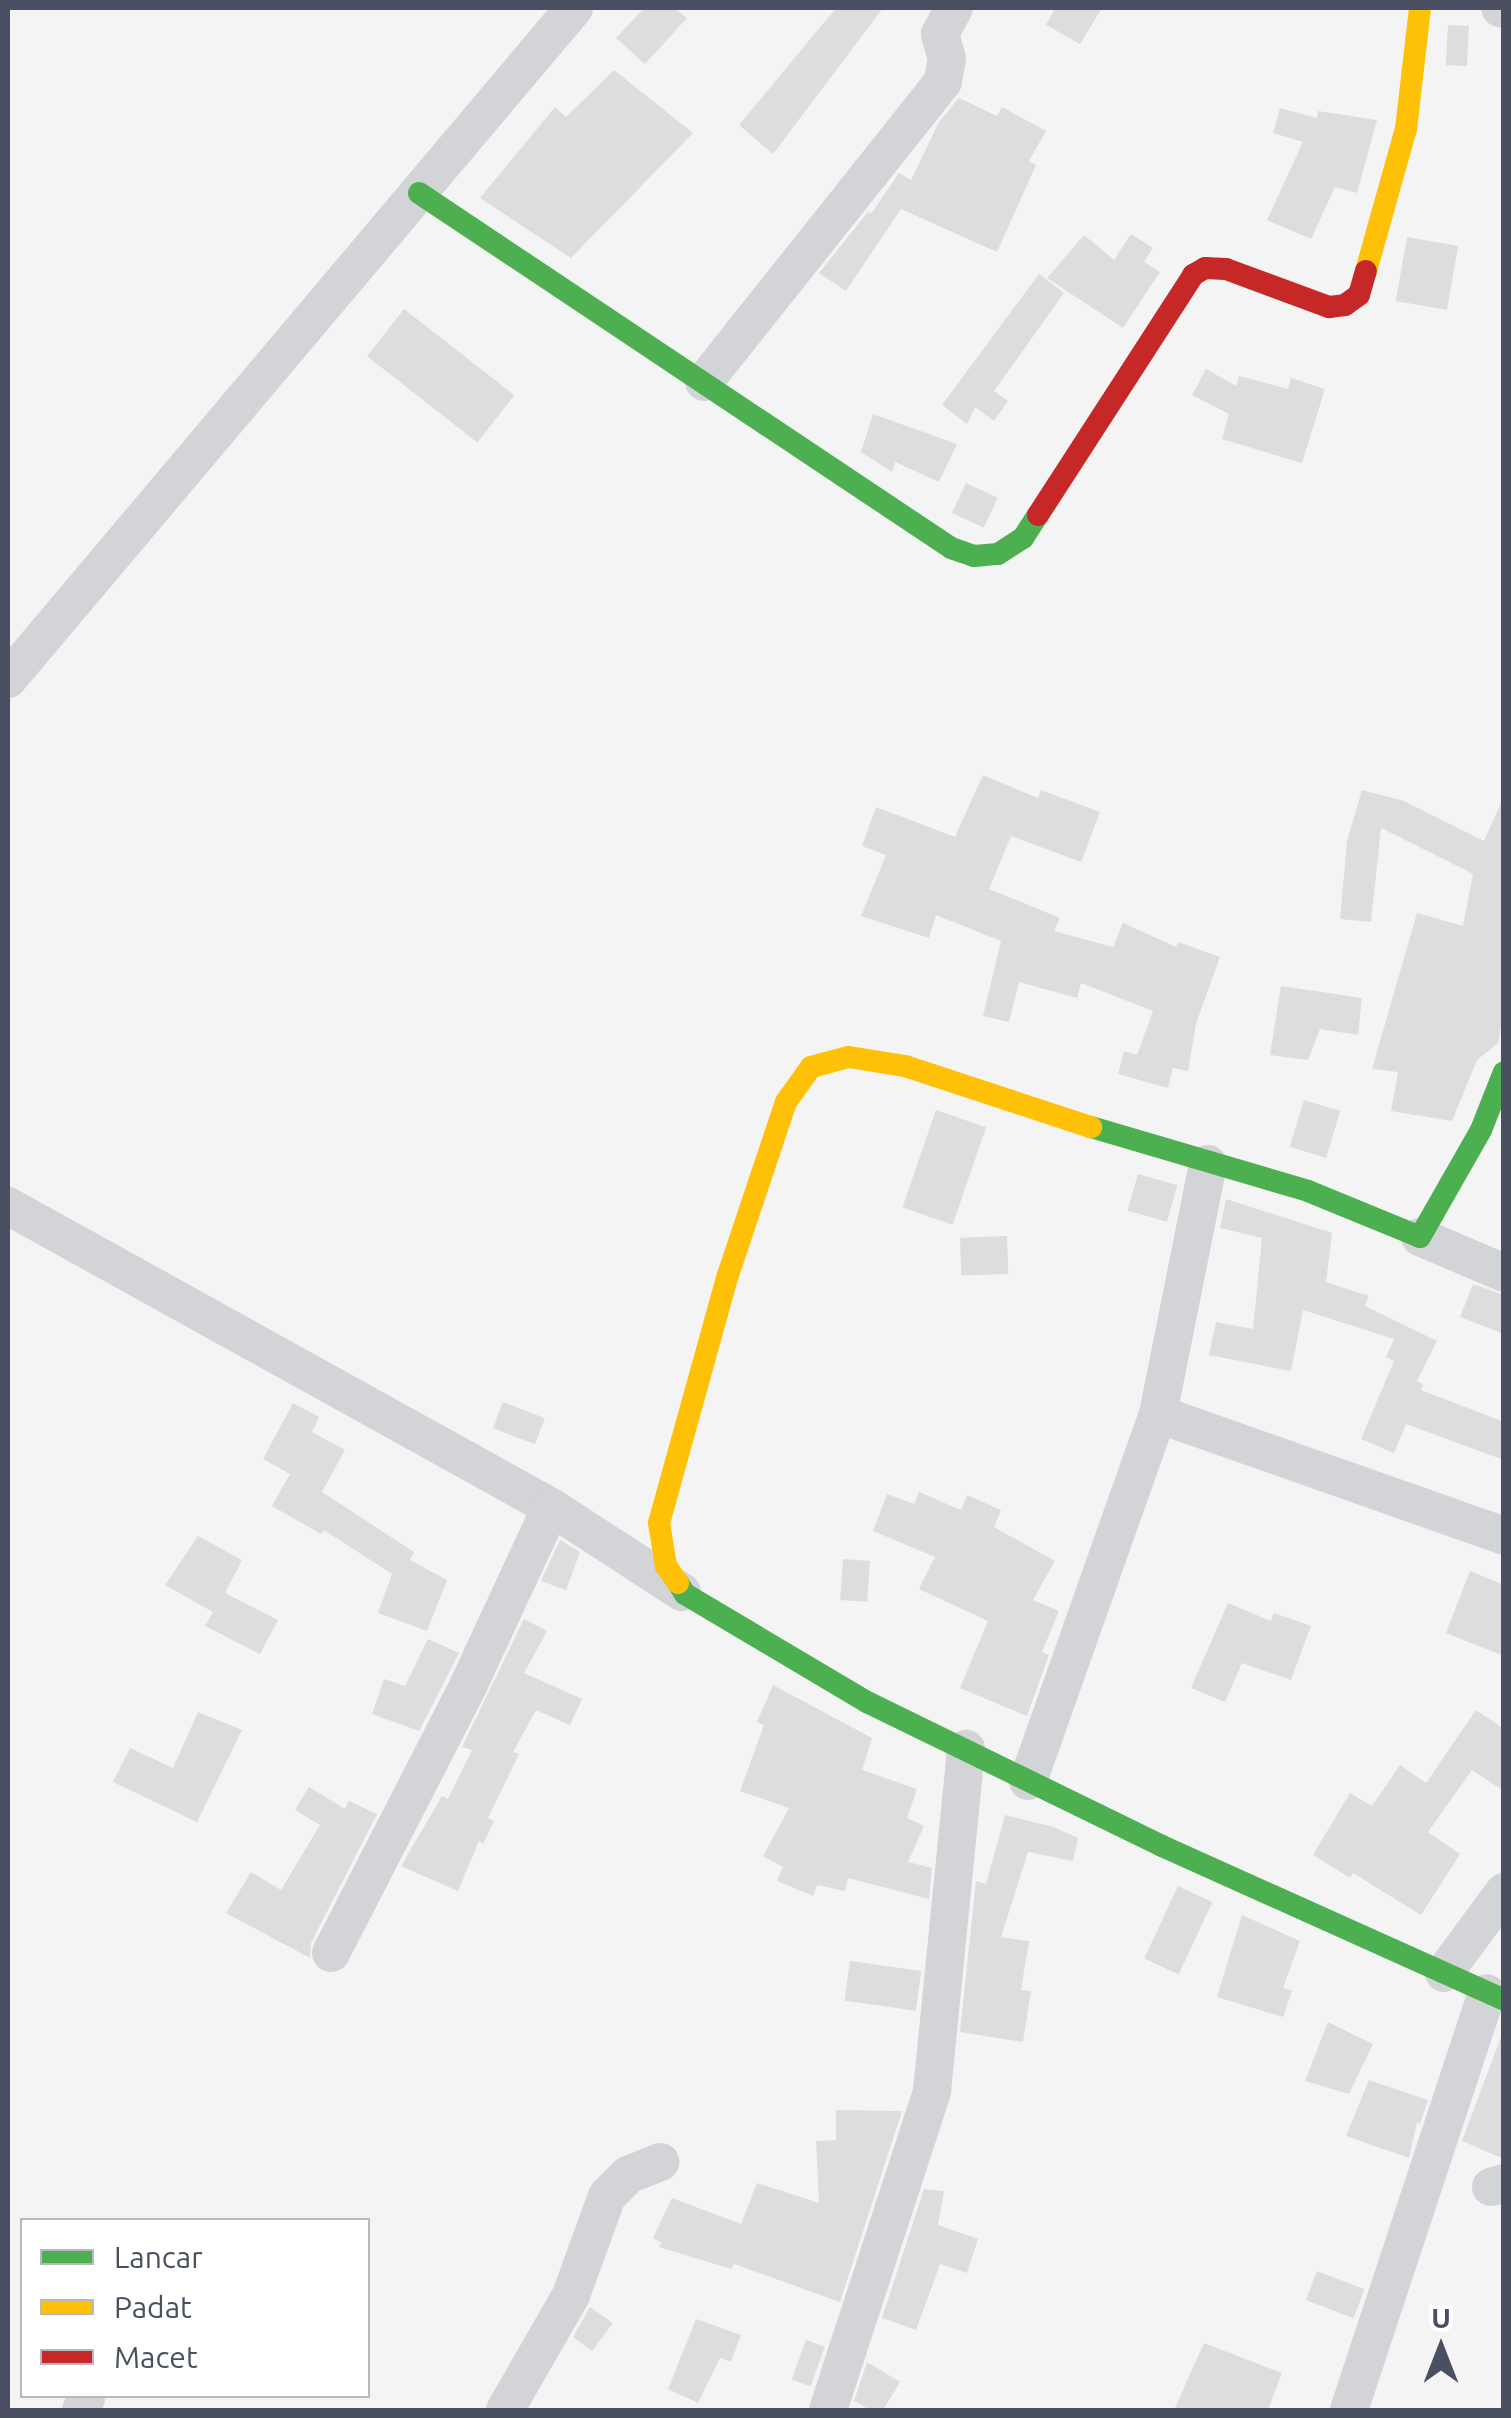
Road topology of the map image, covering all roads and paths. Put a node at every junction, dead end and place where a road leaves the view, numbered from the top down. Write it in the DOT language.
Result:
graph roads {
  1 [pos="574,8"];
  2 [pos="954,8"];
  3 [pos="1420,8"];
  4 [pos="418,194"];
  5 [pos="704,382"];
  6 [pos="8,678"];
  7 [pos="1504,1072"];
  8 [pos="1208,1164"];
  9 [pos="8,1206"];
  10 [pos="1420,1237"];
  11 [pos="1504,1273"];
  12 [pos="1158,1414"];
  13 [pos="551,1506"];
  14 [pos="1504,1536"];
  15 [pos="685,1594"];
  16 [pos="966,1749"];
  17 [pos="1028,1781"];
  18 [pos="1504,1892"];
  19 [pos="331,1953"];
  20 [pos="1444,1973"];
  21 [pos="1495,1996"];
  22 [pos="660,2162"];
  23 [pos="506,2410"];
  24 [pos="829,2410"];
  25 [pos="1350,2410"];
  1 -- 4 [label="street"];
  2 -- 5 [label="street"];
  3 -- 5 [label="street"];
  4 -- 5 [label="street"];
  4 -- 6 [label="street"];
  7 -- 10 [label="street"];
  8 -- 10 [label="street"];
  8 -- 12 [label="street"];
  8 -- 15 [label="street"];
  9 -- 13 [label="street"];
  10 -- 11 [label="street"];
  12 -- 14 [label="street"];
  12 -- 17 [label="street"];
  13 -- 15 [label="street"];
  13 -- 19 [label="street"];
  15 -- 16 [label="street"];
  16 -- 17 [label="street"];
  16 -- 24 [label="street"];
  17 -- 20 [label="street"];
  18 -- 20 [label="street"];
  20 -- 21 [label="street"];
  21 -- 25 [label="street"];
  22 -- 23 [label="street"];
}
